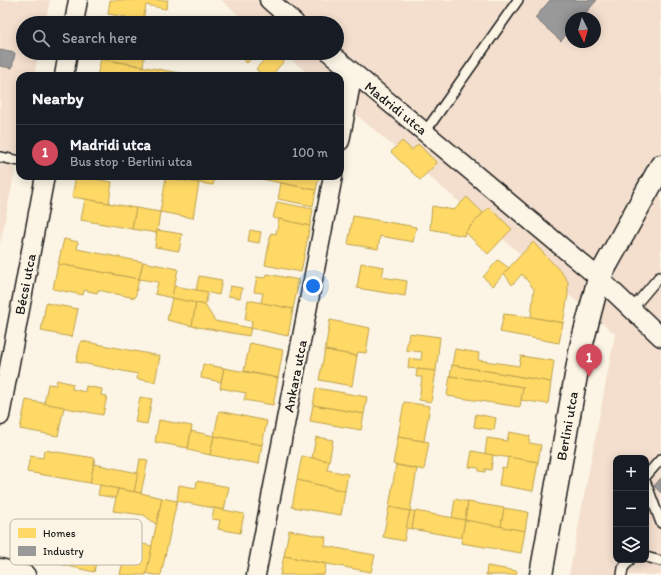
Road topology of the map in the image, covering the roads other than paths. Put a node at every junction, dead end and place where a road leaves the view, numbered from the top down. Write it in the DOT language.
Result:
graph roads {
  1 [pos="78,0"];
  2 [pos="269,0"];
  3 [pos="518,0"];
  4 [pos="75,16"];
  5 [pos="288,16"];
  6 [pos="67,60"];
  7 [pos="338,60"];
  8 [pos="65,72"];
  9 [pos="353,73"];
  10 [pos="344,120"];
  11 [pos="425,132"];
  12 [pos="0,157"];
  13 [pos="16,160"];
  14 [pos="661,166"];
  15 [pos="44,180"];
  16 [pos="332,180"];
  17 [pos="659,277"];
  18 [pos="599,278"];
  19 [pos="632,309"];
  20 [pos="661,337"];
  21 [pos="0,416"];
  22 [pos="661,459"];
  23 [pos="649,473"];
  24 [pos="649,491"];
  25 [pos="661,523"];
  26 [pos="649,558"];
  27 [pos="661,561"];
  28 [pos="627,563"];
  29 [pos="0,568"];
  30 [pos="26,575"];
  31 [pos="256,575"];
  32 [pos="541,575"];
  33 [pos="622,575"];
  1 -- 4 [label="street"];
  2 -- 5 [label="street"];
  3 -- 11 [label="lane"];
  6 -- 8 [label="street"];
  7 -- 9 [label="street, Madridi utca"];
  9 -- 10 [label="street"];
  9 -- 11 [label="street, Madridi utca"];
  11 -- 18 [label="street, Madridi utca"];
  12 -- 13 [label="lane"];
  14 -- 18 [label="street, Berlini utca"];
  15 -- 21 [label="street, Bécsi utca"];
  16 -- 31 [label="street, Ankara utca"];
  17 -- 19 [label="lane"];
  18 -- 19 [label="street, Madridi utca"];
  18 -- 32 [label="street, Berlini utca"];
  19 -- 20 [label="street, Madridi utca"];
  22 -- 23 [label="lane"];
  24 -- 25 [label="lane"];
  26 -- 27 [label="lane"];
  28 -- 33 [label="lane"];
  29 -- 30 [label="street"];
}
